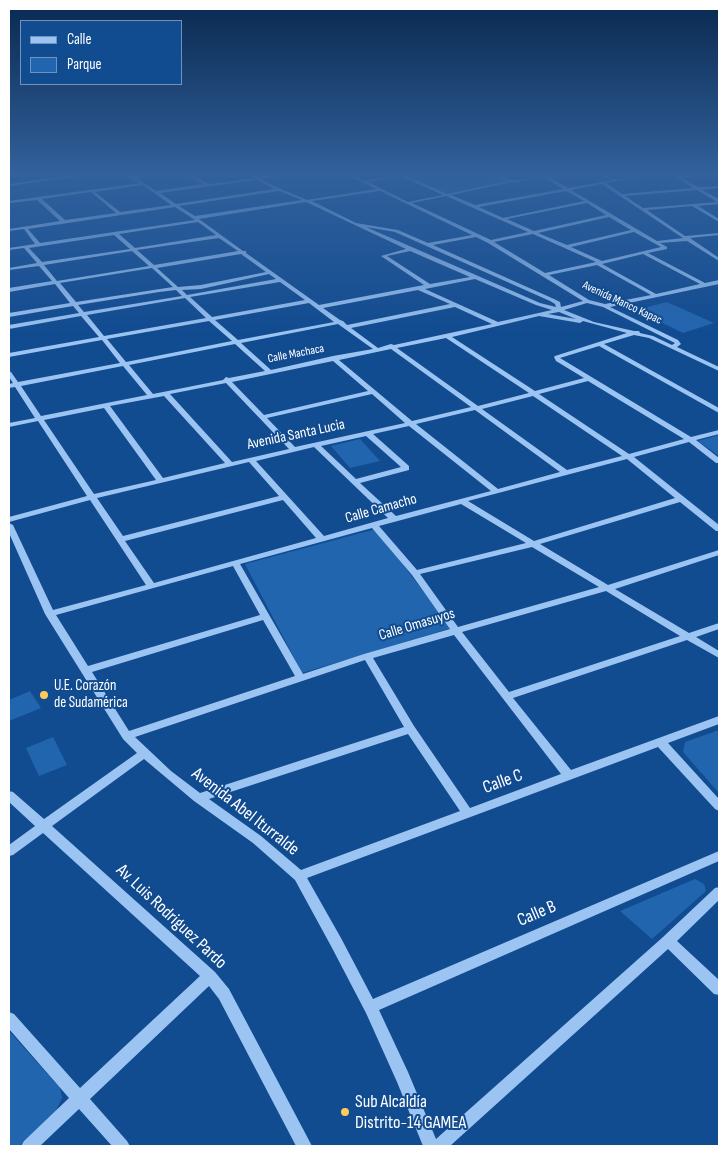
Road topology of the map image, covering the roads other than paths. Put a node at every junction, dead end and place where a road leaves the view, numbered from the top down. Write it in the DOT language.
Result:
graph roads {
  1 [pos="25,228"];
  2 [pos="149,228"];
  3 [pos="209,228"];
  4 [pos="365,228"];
  5 [pos="378,228"];
  6 [pos="459,228"];
  7 [pos="524,228"];
  8 [pos="552,228"];
  9 [pos="632,228"];
  10 [pos="671,228"];
  11 [pos="9,230"];
  12 [pos="636,230"];
  13 [pos="533,232"];
  14 [pos="116,234"];
  15 [pos="719,234"];
  16 [pos="221,236"];
  17 [pos="476,236"];
  18 [pos="686,238"];
  19 [pos="490,242"];
  20 [pos="658,242"];
  21 [pos="39,245"];
  22 [pos="428,245"];
  23 [pos="566,246"];
  24 [pos="26,247"];
  25 [pos="412,248"];
  26 [pos="665,248"];
  27 [pos="9,249"];
  28 [pos="134,250"];
  29 [pos="244,252"];
  30 [pos="644,253"];
  31 [pos="719,253"];
  32 [pos="710,254"];
  33 [pos="719,260"];
  34 [pos="599,263"];
  35 [pos="41,264"];
  36 [pos="155,267"];
  37 [pos="9,269"];
  38 [pos="271,272"];
  39 [pos="492,273"];
  40 [pos="544,275"];
  41 [pos="476,277"];
  42 [pos="282,280"];
  43 [pos="719,282"];
  44 [pos="56,283"];
  45 [pos="703,284"];
  46 [pos="429,286"];
  47 [pos="419,288"];
  48 [pos="177,289"];
  49 [pos="9,290"];
  50 [pos="655,295"];
  51 [pos="185,296"];
  52 [pos="310,301"];
  53 [pos="587,301"];
  54 [pos="73,304"];
  55 [pos="455,305"];
  56 [pos="605,306"];
  57 [pos="318,307"];
  58 [pos="559,310"];
  59 [pos="82,314"];
  60 [pos="538,314"];
  61 [pos="9,315"];
  62 [pos="211,318"];
  63 [pos="340,322"];
  64 [pos="592,323"];
  65 [pos="497,324"];
  66 [pos="9,327"];
  67 [pos="347,327"];
  68 [pos="637,332"];
  69 [pos="447,336"];
  70 [pos="102,337"];
  71 [pos="238,342"];
  72 [pos="601,344"];
  73 [pos="391,346"];
  74 [pos="674,346"];
  75 [pos="376,349"];
  76 [pos="9,355"];
  77 [pos="333,358"];
  78 [pos="124,363"];
  79 [pos="719,369"];
  80 [pos="269,371"];
  81 [pos="9,373"];
  82 [pos="226,379"];
  83 [pos="589,379"];
  84 [pos="12,385"];
  85 [pos="165,392"];
  86 [pos="374,392"];
  87 [pos="535,394"];
  88 [pos="151,395"];
  89 [pos="106,404"];
  90 [pos="475,408"];
  91 [pos="719,411"];
  92 [pos="262,417"];
  93 [pos="38,418"];
  94 [pos="410,423"];
  95 [pos="9,425"];
  96 [pos="719,432"];
  97 [pos="367,433"];
  98 [pos="689,439"];
  99 [pos="316,445"];
  100 [pos="293,449"];
  101 [pos="628,456"];
  102 [pos="250,459"];
  103 [pos="719,461"];
  104 [pos="230,464"];
  105 [pos="566,473"];
  106 [pos="161,481"];
  107 [pos="355,482"];
  108 [pos="497,492"];
  109 [pos="285,497"];
  110 [pos="94,498"];
  111 [pos="680,499"];
  112 [pos="462,501"];
  113 [pos="394,518"];
  114 [pos="9,520"];
  115 [pos="9,525"];
  116 [pos="374,525"];
  117 [pos="719,529"];
  118 [pos="122,539"];
  119 [pos="322,539"];
  120 [pos="532,544"];
  121 [pos="719,552"];
  122 [pos="235,562"];
  123 [pos="415,573"];
  124 [pos="152,585"];
  125 [pos="607,588"];
  126 [pos="50,614"];
  127 [pos="264,617"];
  128 [pos="719,626"];
  129 [pos="455,630"];
  130 [pos="688,636"];
  131 [pos="719,655"];
  132 [pos="367,656"];
  133 [pos="86,670"];
  134 [pos="300,677"];
  135 [pos="507,696"];
  136 [pos="719,720"];
  137 [pos="410,729"];
  138 [pos="127,736"];
  139 [pos="660,743"];
  140 [pos="143,754"];
  141 [pos="569,776"];
  142 [pos="9,794"];
  143 [pos="198,798"];
  144 [pos="719,806"];
  145 [pos="468,814"];
  146 [pos="44,826"];
  147 [pos="9,851"];
  148 [pos="719,856"];
  149 [pos="299,876"];
  150 [pos="719,892"];
  151 [pos="668,941"];
  152 [pos="210,976"];
  153 [pos="719,989"];
  154 [pos="370,1007"];
  155 [pos="9,1019"];
  156 [pos="79,1098"];
  157 [pos="29,1146"];
  158 [pos="122,1146"];
  159 [pos="304,1146"];
  160 [pos="432,1146"];
  161 [pos="439,1146"];
  1 -- 11 [label="street"];
  1 -- 21 [label="street"];
  2 -- 14 [label="street"];
  3 -- 16 [label="street"];
  4 -- 25 [label="street"];
  5 -- 22 [label="street"];
  6 -- 17 [label="street, Avenida Manco Kapac"];
  7 -- 13 [label="street"];
  8 -- 13 [label="street"];
  9 -- 12 [label="street"];
  10 -- 18 [label="street"];
  12 -- 20 [label="street"];
  12 -- 23 [label="street"];
  13 -- 19 [label="street"];
  13 -- 23 [label="street"];
  14 -- 21 [label="street"];
  14 -- 28 [label="street"];
  15 -- 18 [label="street"];
  16 -- 28 [label="street"];
  16 -- 29 [label="street"];
  17 -- 19 [label="street, Avenida Manco Kapac"];
  17 -- 22 [label="street"];
  18 -- 20 [label="street"];
  18 -- 32 [label="street"];
  19 -- 40 [label="street, Avenida Manco Kapac"];
  20 -- 26 [label="street"];
  21 -- 24 [label="street"];
  22 -- 25 [label="street"];
  22 -- 39 [label="street"];
  23 -- 34 [label="street"];
  24 -- 27 [label="street"];
  24 -- 35 [label="street"];
  25 -- 41 [label="street"];
  25 -- 46 [label="street"];
  26 -- 30 [label="street"];
  28 -- 35 [label="street"];
  28 -- 36 [label="street"];
  29 -- 36 [label="street"];
  29 -- 38 [label="street"];
  30 -- 34 [label="street"];
  30 -- 45 [label="street"];
  31 -- 32 [label="street"];
  32 -- 33 [label="street"];
  34 -- 40 [label="street"];
  34 -- 50 [label="street"];
  35 -- 37 [label="street"];
  35 -- 44 [label="street"];
  36 -- 44 [label="street"];
  36 -- 48 [label="street"];
  38 -- 42 [label="street"];
  38 -- 48 [label="street"];
  39 -- 41 [label="street"];
  39 -- 58 [label="street"];
  40 -- 53 [label="street, Avenida Manco Kapac"];
  41 -- 46 [label="street"];
  41 -- 58 [label="street"];
  42 -- 51 [label="street"];
  42 -- 52 [label="street"];
  43 -- 45 [label="street"];
  44 -- 49 [label="street"];
  44 -- 54 [label="street"];
  45 -- 50 [label="street"];
  46 -- 47 [label="street"];
  47 -- 55 [label="street"];
  47 -- 57 [label="street"];
  48 -- 51 [label="street"];
  48 -- 54 [label="street"];
  50 -- 56 [label="street"];
  51 -- 59 [label="street"];
  51 -- 62 [label="street"];
  52 -- 57 [label="street"];
  52 -- 62 [label="street"];
  53 -- 56 [label="street, Avenida Manco Kapac"];
  53 -- 58 [label="street, Calle Machaca"];
  54 -- 59 [label="street"];
  54 -- 61 [label="street"];
  55 -- 65 [label="street"];
  55 -- 67 [label="street"];
  56 -- 74 [label="street, Avenida Manco Kapac"];
  57 -- 63 [label="street"];
  58 -- 60 [label="street, Calle Machaca"];
  58 -- 64 [label="street"];
  59 -- 66 [label="street"];
  59 -- 70 [label="street"];
  60 -- 64 [label="street"];
  60 -- 65 [label="street, Calle Machaca"];
  62 -- 70 [label="street"];
  62 -- 71 [label="street"];
  63 -- 67 [label="street"];
  63 -- 71 [label="street"];
  64 -- 68 [label="street"];
  65 -- 69 [label="street, Calle Machaca"];
  67 -- 75 [label="street"];
  68 -- 72 [label="street"];
  68 -- 74 [label="street"];
  69 -- 73 [label="street, Calle Machaca"];
  69 -- 87 [label="street"];
  70 -- 76 [label="street"];
  70 -- 78 [label="street"];
  71 -- 78 [label="street"];
  71 -- 80 [label="street"];
  72 -- 83 [label="street"];
  72 -- 91 [label="street"];
  73 -- 75 [label="street, Calle Machaca"];
  73 -- 90 [label="street"];
  74 -- 79 [label="street, Avenida Manco Kapac"];
  75 -- 77 [label="street, Calle Machaca"];
  77 -- 80 [label="street, Calle Machaca"];
  77 -- 86 [label="street"];
  78 -- 84 [label="street"];
  78 -- 88 [label="street"];
  80 -- 82 [label="street, Calle Machaca"];
  81 -- 84 [label="street"];
  82 -- 85 [label="street, Calle Machaca"];
  82 -- 92 [label="street"];
  83 -- 87 [label="street, Avenida Santa Lucia"];
  83 -- 98 [label="street"];
  84 -- 93 [label="street"];
  85 -- 88 [label="street, Calle Machaca"];
  85 -- 104 [label="street"];
  86 -- 92 [label="street"];
  86 -- 94 [label="street"];
  87 -- 90 [label="street, Avenida Santa Lucia"];
  87 -- 101 [label="street"];
  88 -- 89 [label="street, Calle Machaca"];
  89 -- 93 [label="street, Calle Machaca"];
  89 -- 106 [label="street"];
  90 -- 94 [label="street, Avenida Santa Lucia"];
  90 -- 105 [label="street"];
  92 -- 100 [label="street"];
  93 -- 95 [label="street, Calle Machaca"];
  93 -- 110 [label="street"];
  94 -- 97 [label="street, Avenida Santa Lucia"];
  94 -- 108 [label="street"];
  96 -- 98 [label="street, Calle Camacho"];
  97 -- 99 [label="street, Avenida Santa Lucia"];
  97 -- 107 [label="street"];
  98 -- 101 [label="street, Calle Camacho"];
  98 -- 103 [label="street"];
  99 -- 100 [label="street, Avenida Santa Lucia"];
  99 -- 107 [label="street"];
  100 -- 102 [label="street, Avenida Santa Lucia"];
  101 -- 105 [label="street, Calle Camacho"];
  101 -- 111 [label="street"];
  102 -- 104 [label="street, Avenida Santa Lucia"];
  102 -- 109 [label="street"];
  104 -- 106 [label="street, Avenida Santa Lucia"];
  105 -- 108 [label="street, Calle Camacho"];
  106 -- 110 [label="street, Avenida Santa Lucia"];
  107 -- 113 [label="street"];
  108 -- 112 [label="street, Calle Camacho"];
  109 -- 118 [label="street"];
  109 -- 119 [label="street"];
  110 -- 114 [label="street, Avenida Santa Lucia"];
  110 -- 118 [label="street"];
  111 -- 117 [label="street"];
  111 -- 120 [label="street"];
  112 -- 113 [label="street, Calle Camacho"];
  112 -- 120 [label="street"];
  113 -- 116 [label="street, Calle Camacho"];
  115 -- 126 [label="street, Avenida Abel Iturralde"];
  116 -- 119 [label="street, Calle Camacho"];
  116 -- 123 [label="street"];
  118 -- 124 [label="street"];
  119 -- 122 [label="street, Calle Camacho"];
  120 -- 123 [label="street"];
  120 -- 125 [label="street"];
  121 -- 125 [label="street, Calle Omasuyos"];
  122 -- 124 [label="street, Calle Camacho"];
  122 -- 127 [label="street"];
  123 -- 129 [label="street"];
  124 -- 126 [label="street, Calle Camacho"];
  125 -- 129 [label="street, Calle Omasuyos"];
  125 -- 130 [label="street"];
  126 -- 133 [label="street, Avenida Abel Iturralde"];
  127 -- 133 [label="street"];
  127 -- 134 [label="street"];
  128 -- 130 [label="street"];
  129 -- 132 [label="street, Calle Omasuyos"];
  129 -- 135 [label="street"];
  130 -- 131 [label="street"];
  130 -- 135 [label="street"];
  132 -- 134 [label="street, Calle Omasuyos"];
  132 -- 137 [label="street"];
  133 -- 138 [label="street, Avenida Abel Iturralde"];
  134 -- 138 [label="street, Calle Omasuyos"];
  135 -- 141 [label="street"];
  136 -- 139 [label="street, Calle C"];
  137 -- 143 [label="street"];
  137 -- 145 [label="street"];
  138 -- 140 [label="street, Avenida Abel Iturralde"];
  139 -- 141 [label="street, Calle C"];
  139 -- 144 [label="street"];
  140 -- 143 [label="street, Avenida Abel Iturralde"];
  140 -- 146 [label="street"];
  141 -- 145 [label="street, Calle C"];
  142 -- 146 [label="street, Av. Luis Rodriguez Pardo"];
  143 -- 149 [label="street, Avenida Abel Iturralde"];
  145 -- 149 [label="street, Calle C"];
  146 -- 147 [label="street"];
  146 -- 152 [label="street, Av. Luis Rodriguez Pardo"];
  148 -- 154 [label="street, Calle B"];
  149 -- 154 [label="street, Avenida Abel Iturralde"];
  150 -- 151 [label="street"];
  151 -- 153 [label="street"];
  151 -- 161 [label="street"];
  152 -- 156 [label="street"];
  152 -- 159 [label="street, Av. Luis Rodriguez Pardo"];
  154 -- 160 [label="street, Avenida Abel Iturralde"];
  155 -- 156 [label="street"];
  156 -- 157 [label="street"];
  156 -- 158 [label="street"];
}
